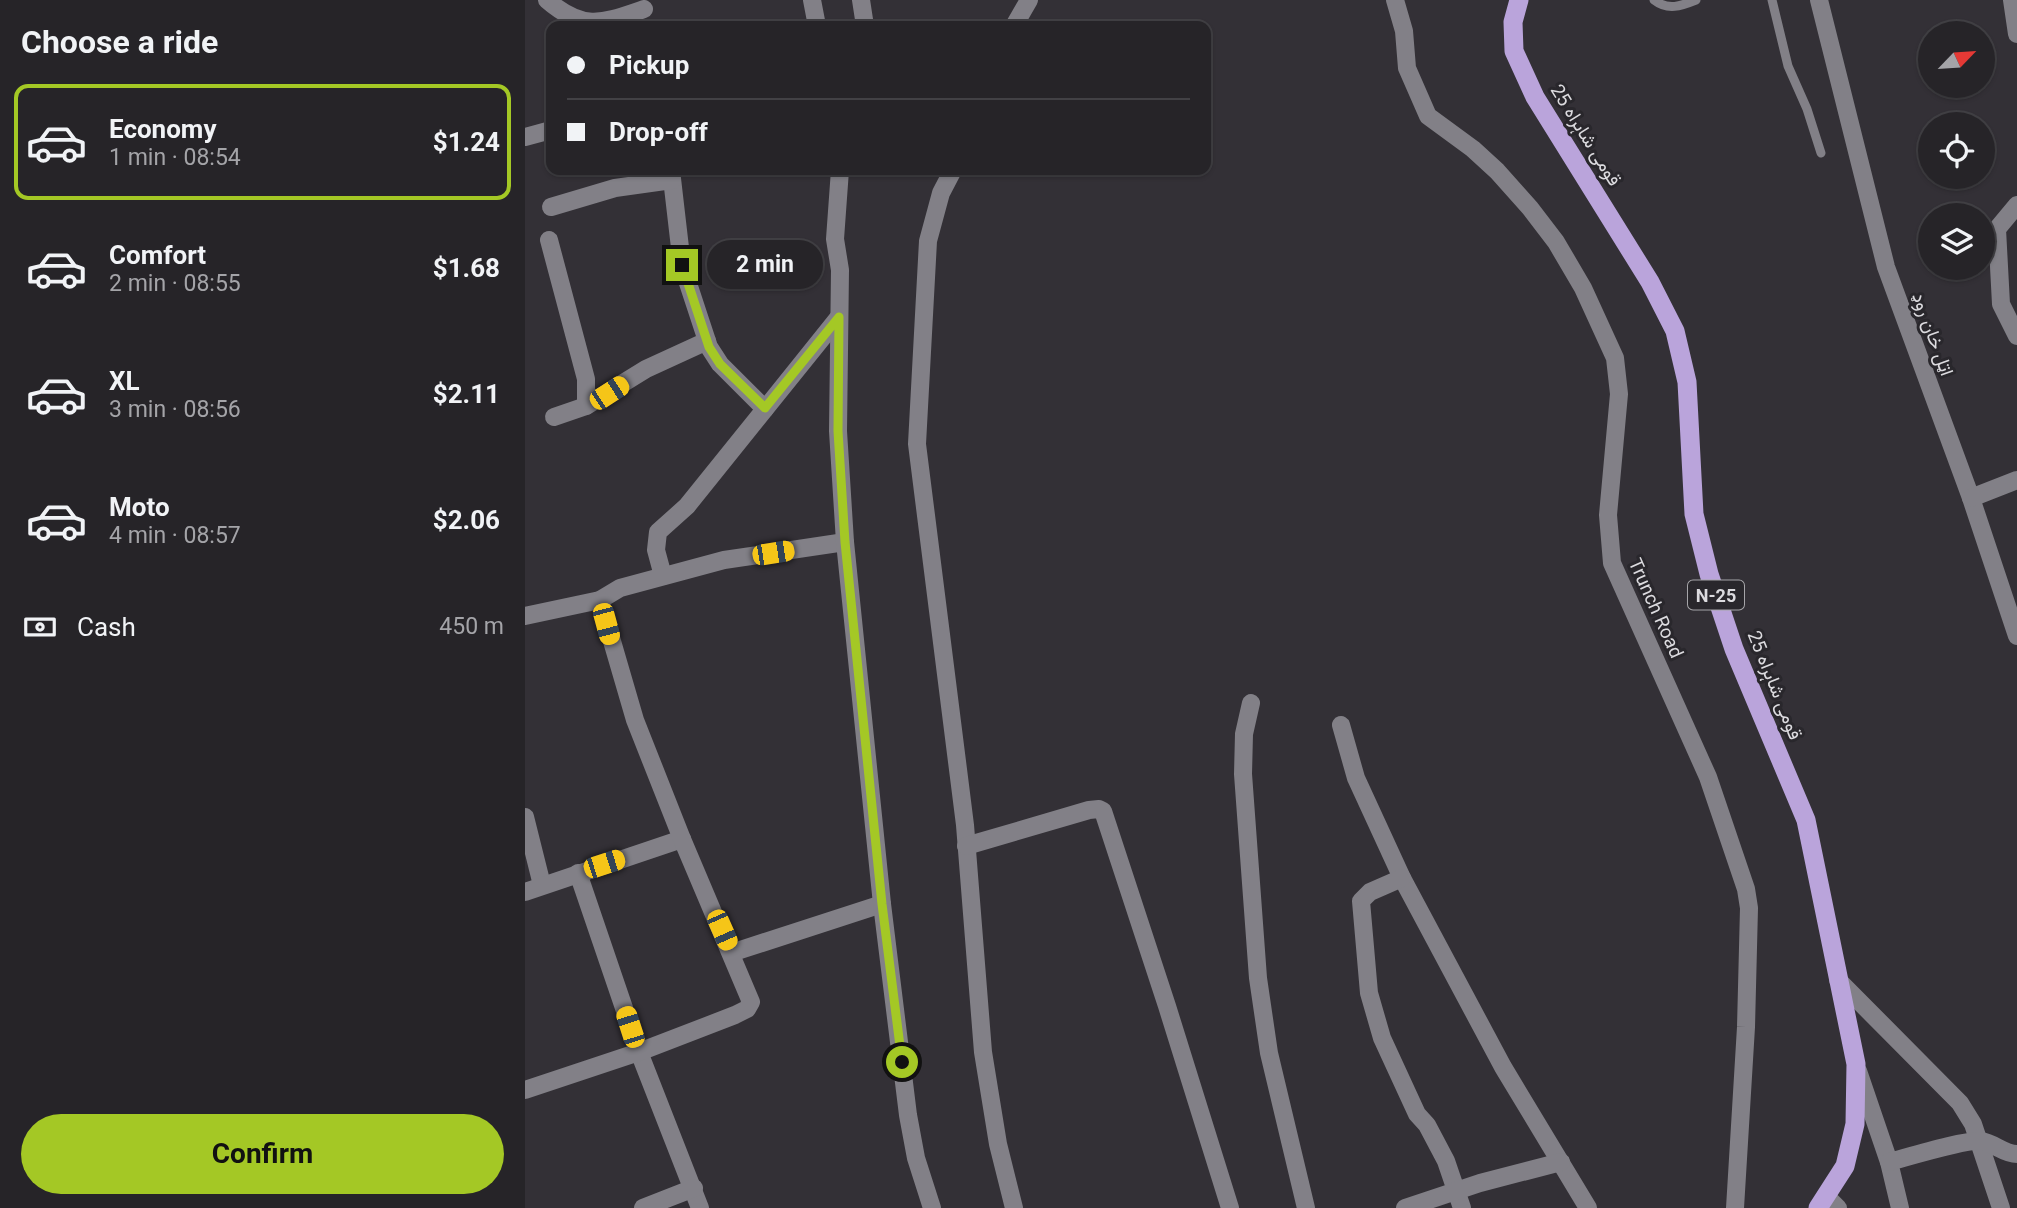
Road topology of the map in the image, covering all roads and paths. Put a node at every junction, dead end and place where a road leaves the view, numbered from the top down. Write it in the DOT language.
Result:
graph roads {
  1 [pos="547,0"];
  2 [pos="812,0"];
  3 [pos="861,0"];
  4 [pos="1028,0"];
  5 [pos="1395,0"];
  6 [pos="1519,0"];
  7 [pos="1654,0"];
  8 [pos="1696,0"];
  9 [pos="1772,0"];
  10 [pos="1819,0"];
  11 [pos="2012,0"];
  12 [pos="645,12"];
  13 [pos="589,21"];
  14 [pos="611,21"];
  15 [pos="816,21"];
  16 [pos="864,21"];
  17 [pos="1017,21"];
  18 [pos="2017,34"];
  19 [pos="546,131"];
  20 [pos="525,137"];
  21 [pos="1821,153"];
  22 [pos="672,175"];
  23 [pos="840,175"];
  24 [pos="950,175"];
  25 [pos="2017,205"];
  26 [pos="551,207"];
  27 [pos="549,240"];
  28 [pos="839,317"];
  29 [pos="2017,336"];
  30 [pos="708,341"];
  31 [pos="586,406"];
  32 [pos="765,408"];
  33 [pos="554,417"];
  34 [pos="2017,480"];
  35 [pos="1971,498"];
  36 [pos="845,542"];
  37 [pos="663,576"];
  38 [pos="600,600"];
  39 [pos="525,617"];
  40 [pos="2017,636"];
  41 [pos="1251,704"];
  42 [pos="1342,725"];
  43 [pos="525,817"];
  44 [pos="682,839"];
  45 [pos="966,846"];
  46 [pos="579,873"];
  47 [pos="1402,878"];
  48 [pos="533,888"];
  49 [pos="882,904"];
  50 [pos="731,953"];
  51 [pos="1838,980"];
  52 [pos="639,1052"];
  53 [pos="1856,1064"];
  54 [pos="525,1090"];
  55 [pos="1978,1140"];
  56 [pos="2017,1154"];
  57 [pos="1561,1161"];
  58 [pos="1889,1162"];
  59 [pos="694,1188"];
  60 [pos="1455,1190"];
  61 [pos="1828,1204"];
  62 [pos="643,1208"];
  63 [pos="700,1208"];
  64 [pos="932,1208"];
  65 [pos="1014,1208"];
  66 [pos="1230,1208"];
  67 [pos="1306,1208"];
  68 [pos="1405,1208"];
  69 [pos="1461,1208"];
  70 [pos="1588,1208"];
  71 [pos="1735,1208"];
  72 [pos="1901,1208"];
  73 [pos="2001,1208"];
  1 -- 13 [label="street"];
  2 -- 15 [label="street"];
  3 -- 16 [label="street"];
  4 -- 17 [label="street"];
  5 -- 71 [label="street, Trunch Road"];
  6 -- 51 [label="highway, قومی شاہراہ 25 / N-25"];
  7 -- 8 [label="lane"];
  9 -- 21 [label="lane"];
  10 -- 35 [label="street, اټل خان روډ"];
  11 -- 18 [label="street"];
  12 -- 14 [label="street"];
  19 -- 20 [label="street"];
  22 -- 26 [label="street"];
  22 -- 30 [label="street"];
  23 -- 28 [label="street"];
  24 -- 45 [label="street"];
  25 -- 29 [label="street"];
  27 -- 31 [label="street"];
  28 -- 32 [label="street"];
  28 -- 36 [label="street"];
  30 -- 31 [label="street"];
  30 -- 32 [label="street"];
  31 -- 33 [label="street"];
  32 -- 37 [label="street"];
  34 -- 35 [label="street"];
  35 -- 40 [label="street, اټل خان روډ"];
  36 -- 37 [label="street"];
  36 -- 49 [label="street"];
  37 -- 38 [label="street"];
  38 -- 39 [label="street"];
  38 -- 44 [label="street"];
  41 -- 67 [label="street"];
  42 -- 47 [label="street"];
  43 -- 48 [label="street"];
  44 -- 46 [label="street"];
  44 -- 50 [label="street"];
  45 -- 65 [label="street"];
  45 -- 66 [label="street"];
  46 -- 48 [label="street"];
  46 -- 52 [label="street"];
  47 -- 57 [label="street"];
  47 -- 60 [label="street"];
  49 -- 50 [label="street"];
  49 -- 64 [label="street"];
  50 -- 52 [label="street"];
  51 -- 53 [label="highway, قومی شاہراہ 25 / N-25"];
  51 -- 55 [label="street"];
  52 -- 54 [label="street"];
  52 -- 59 [label="street"];
  53 -- 58 [label="street"];
  53 -- 61 [label="highway, قومی شاہراہ 25 / N-25"];
  55 -- 56 [label="street"];
  55 -- 58 [label="street"];
  55 -- 73 [label="street"];
  57 -- 60 [label="street"];
  57 -- 70 [label="street"];
  58 -- 72 [label="street"];
  59 -- 62 [label="street"];
  59 -- 63 [label="street"];
  60 -- 68 [label="street"];
  60 -- 69 [label="street"];
}
